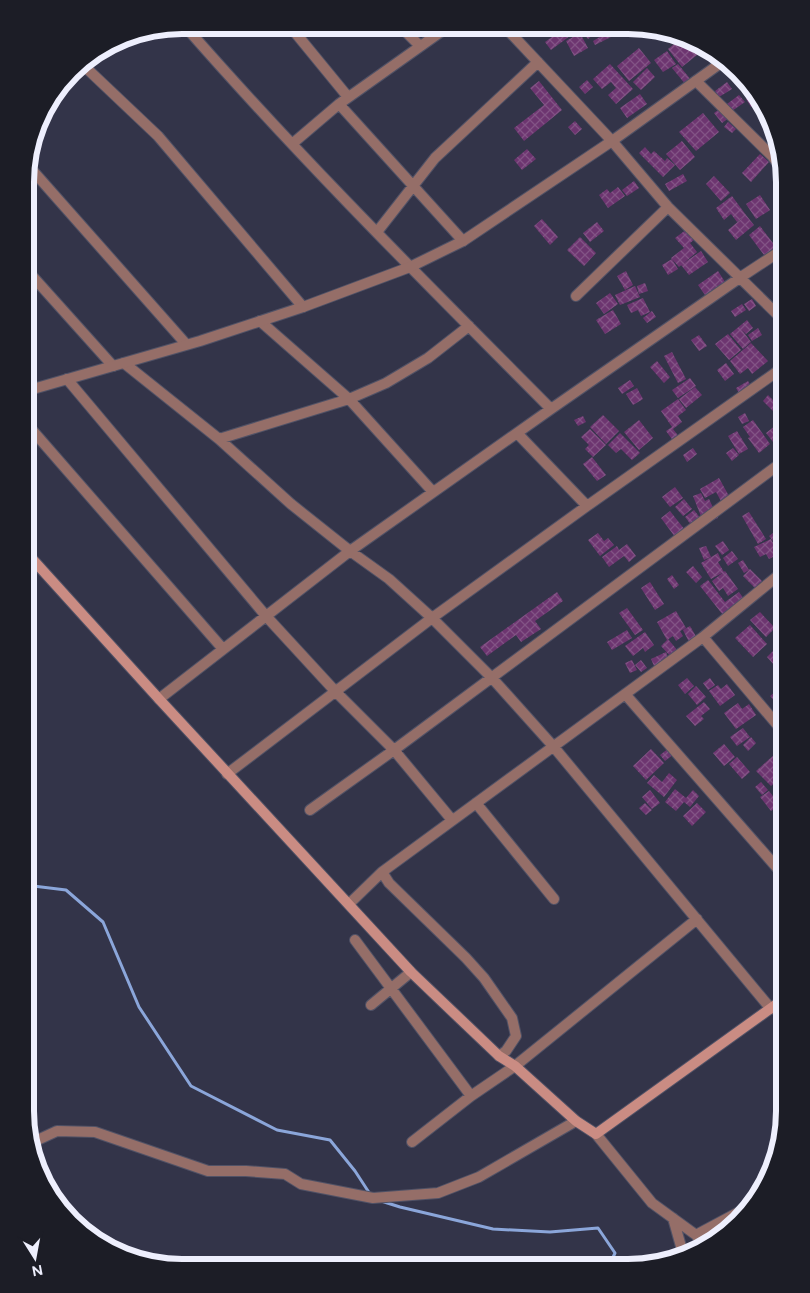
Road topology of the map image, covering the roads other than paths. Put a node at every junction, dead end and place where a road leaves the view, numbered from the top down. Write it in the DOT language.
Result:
graph roads {
  1 [pos="192,34"];
  2 [pos="296,34"];
  3 [pos="408,34"];
  4 [pos="437,34"];
  5 [pos="512,34"];
  6 [pos="420,46"];
  7 [pos="538,62"];
  8 [pos="719,65"];
  9 [pos="87,69"];
  10 [pos="696,81"];
  11 [pos="348,97"];
  12 [pos="339,104"];
  13 [pos="612,141"];
  14 [pos="292,144"];
  15 [pos="774,159"];
  16 [pos="34,173"];
  17 [pos="413,186"];
  18 [pos="668,207"];
  19 [pos="377,232"];
  20 [pos="463,241"];
  21 [pos="776,254"];
  22 [pos="410,267"];
  23 [pos="740,277"];
  24 [pos="34,278"];
  25 [pos="576,296"];
  26 [pos="303,307"];
  27 [pos="776,313"];
  28 [pos="260,321"];
  29 [pos="469,326"];
  30 [pos="186,344"];
  31 [pos="124,363"];
  32 [pos="113,366"];
  33 [pos="776,372"];
  34 [pos="67,379"];
  35 [pos="34,389"];
  36 [pos="349,399"];
  37 [pos="551,409"];
  38 [pos="34,432"];
  39 [pos="516,433"];
  40 [pos="219,439"];
  41 [pos="776,467"];
  42 [pos="433,492"];
  43 [pos="587,506"];
  44 [pos="350,551"];
  45 [pos="34,561"];
  46 [pos="776,577"];
  47 [pos="266,616"];
  48 [pos="432,618"];
  49 [pos="703,637"];
  50 [pos="224,649"];
  51 [pos="492,678"];
  52 [pos="335,691"];
  53 [pos="625,694"];
  54 [pos="159,699"];
  55 [pos="776,723"];
  56 [pos="553,746"];
  57 [pos="394,750"];
  58 [pos="227,774"];
  59 [pos="476,803"];
  60 [pos="310,810"];
  61 [pos="452,820"];
  62 [pos="776,867"];
  63 [pos="382,872"];
  64 [pos="554,900"];
  65 [pos="349,904"];
  66 [pos="697,919"];
  67 [pos="355,940"];
  68 [pos="411,972"];
  69 [pos="390,990"];
  70 [pos="776,1004"];
  71 [pos="371,1005"];
  72 [pos="771,1008"];
  73 [pos="499,1056"];
  74 [pos="515,1066"];
  75 [pos="471,1096"];
  76 [pos="576,1121"];
  77 [pos="596,1134"];
  78 [pos="37,1140"];
  79 [pos="412,1142"];
  80 [pos="734,1215"];
  81 [pos="672,1218"];
  82 [pos="696,1235"];
  83 [pos="700,1240"];
  84 [pos="682,1249"];
  1 -- 14 [label="street"];
  2 -- 11 [label="street"];
  3 -- 6 [label="street"];
  4 -- 6 [label="street"];
  5 -- 7 [label="street"];
  6 -- 11 [label="street"];
  7 -- 13 [label="street"];
  7 -- 17 [label="street"];
  8 -- 10 [label="street"];
  9 -- 26 [label="street"];
  10 -- 13 [label="street"];
  10 -- 15 [label="street"];
  11 -- 12 [label="street"];
  12 -- 14 [label="street"];
  12 -- 17 [label="street"];
  13 -- 18 [label="street"];
  13 -- 20 [label="street"];
  14 -- 19 [label="street"];
  16 -- 30 [label="street"];
  17 -- 19 [label="street"];
  17 -- 20 [label="street"];
  18 -- 23 [label="street"];
  18 -- 25 [label="street"];
  19 -- 22 [label="street"];
  20 -- 22 [label="street"];
  21 -- 23 [label="street"];
  22 -- 26 [label="street"];
  22 -- 29 [label="street"];
  23 -- 27 [label="street"];
  23 -- 37 [label="street"];
  24 -- 32 [label="street"];
  26 -- 28 [label="street"];
  28 -- 30 [label="street"];
  28 -- 36 [label="street"];
  29 -- 36 [label="street"];
  29 -- 37 [label="street"];
  30 -- 31 [label="street"];
  31 -- 32 [label="street"];
  31 -- 40 [label="street"];
  32 -- 34 [label="street"];
  33 -- 43 [label="street"];
  34 -- 35 [label="street"];
  34 -- 47 [label="street"];
  36 -- 40 [label="street"];
  36 -- 42 [label="street"];
  37 -- 39 [label="street"];
  38 -- 50 [label="street"];
  39 -- 42 [label="street"];
  39 -- 43 [label="street"];
  40 -- 44 [label="street"];
  41 -- 51 [label="street"];
  42 -- 44 [label="street"];
  43 -- 48 [label="street"];
  44 -- 47 [label="street"];
  44 -- 48 [label="street"];
  45 -- 54 [label="main road"];
  46 -- 49 [label="street"];
  47 -- 50 [label="street"];
  47 -- 52 [label="street"];
  48 -- 51 [label="street"];
  48 -- 52 [label="street"];
  49 -- 53 [label="street"];
  49 -- 55 [label="street"];
  50 -- 54 [label="street"];
  51 -- 56 [label="street"];
  51 -- 57 [label="street"];
  52 -- 57 [label="street"];
  52 -- 58 [label="street"];
  53 -- 56 [label="street"];
  53 -- 62 [label="street"];
  54 -- 58 [label="main road"];
  56 -- 59 [label="street"];
  56 -- 66 [label="street"];
  57 -- 60 [label="street"];
  57 -- 61 [label="street"];
  58 -- 65 [label="main road"];
  59 -- 61 [label="street"];
  59 -- 64 [label="street"];
  61 -- 63 [label="street"];
  63 -- 65 [label="street"];
  63 -- 73 [label="street"];
  65 -- 68 [label="main road"];
  66 -- 72 [label="street"];
  66 -- 74 [label="street"];
  67 -- 69 [label="street"];
  68 -- 69 [label="street"];
  68 -- 73 [label="main road"];
  69 -- 71 [label="street"];
  69 -- 75 [label="street"];
  70 -- 72 [label="main road"];
  72 -- 77 [label="main road"];
  73 -- 74 [label="main road"];
  74 -- 75 [label="street"];
  74 -- 76 [label="main road"];
  75 -- 79 [label="street"];
  76 -- 77 [label="main road"];
  76 -- 78 [label="street"];
  77 -- 81 [label="street"];
  80 -- 82 [label="street"];
  81 -- 82 [label="street"];
  81 -- 84 [label="street"];
  82 -- 83 [label="street"];
}
